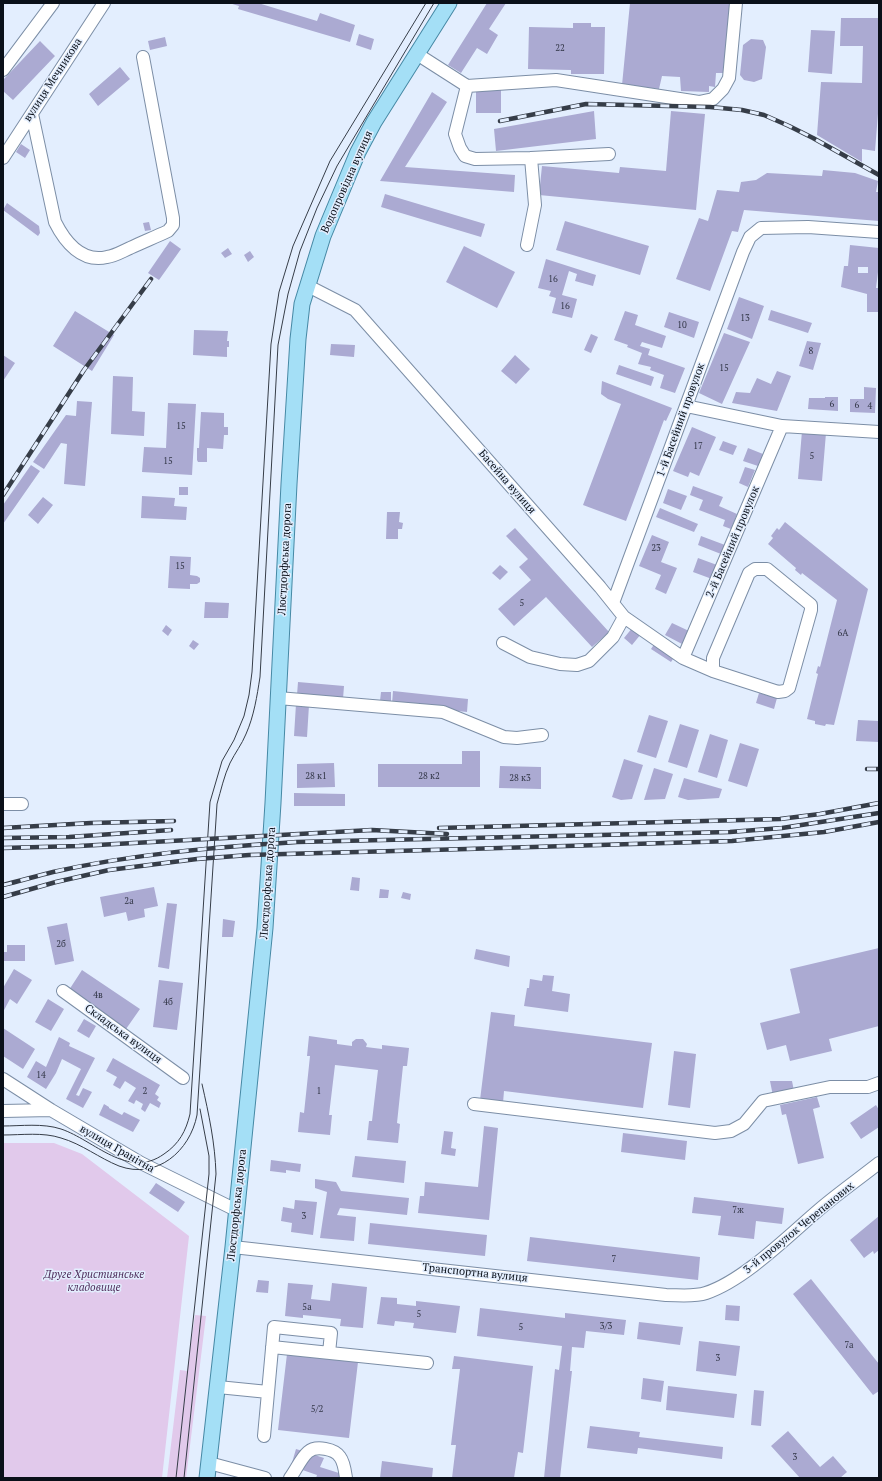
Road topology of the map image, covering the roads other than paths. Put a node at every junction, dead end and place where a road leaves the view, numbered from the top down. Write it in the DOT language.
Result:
graph roads {
  1 [pos="53,3"];
  2 [pos="104,3"];
  3 [pos="449,3"];
  4 [pos="736,3"];
  5 [pos="417,54"];
  6 [pos="143,56"];
  7 [pos="3,70"];
  8 [pos="467,86"];
  9 [pos="32,114"];
  10 [pos="609,154"];
  11 [pos="3,158"];
  12 [pos="531,158"];
  13 [pos="879,232"];
  14 [pos="527,245"];
  15 [pos="308,286"];
  16 [pos="686,406"];
  17 [pos="782,426"];
  18 [pos="879,432"];
  19 [pos="613,602"];
  20 [pos="624,617"];
  21 [pos="503,643"];
  22 [pos="683,658"];
  23 [pos="713,671"];
  24 [pos="278,698"];
  25 [pos="542,735"];
  26 [pos="3,804"];
  27 [pos="22,804"];
  28 [pos="63,991"];
  29 [pos="183,1078"];
  30 [pos="3,1079"];
  31 [pos="879,1083"];
  32 [pos="474,1104"];
  33 [pos="51,1110"];
  34 [pos="3,1111"];
  35 [pos="879,1163"];
  36 [pos="236,1210"];
  37 [pos="234,1247"];
  38 [pos="717,1289"];
  39 [pos="272,1348"];
  40 [pos="329,1353"];
  41 [pos="427,1363"];
  42 [pos="218,1387"];
  43 [pos="268,1392"];
  44 [pos="264,1436"];
  45 [pos="209,1463"];
  46 [pos="207,1478"];
  47 [pos="265,1478"];
  48 [pos="290,1478"];
  49 [pos="346,1478"];
  1 -- 7 [label="street"];
  2 -- 9 [label="street, вулиця Мечникова"];
  3 -- 5 [label="main road, Водопровідна вулиця"];
  4 -- 8 [label="street"];
  5 -- 8 [label="street"];
  5 -- 15 [label="main road, Водопровідна вулиця"];
  6 -- 9 [label="street"];
  8 -- 12 [label="street"];
  9 -- 11 [label="street, вулиця Мечникова"];
  10 -- 12 [label="street"];
  12 -- 14 [label="street"];
  13 -- 16 [label="street, 1-й Басейний провулок"];
  15 -- 19 [label="street, Басейна вулиця"];
  15 -- 24 [label="main road, Люстдорфська дорога"];
  16 -- 17 [label="street"];
  16 -- 19 [label="street, 1-й Басейний провулок"];
  17 -- 18 [label="street"];
  17 -- 22 [label="street, 2-й Басейний провулок"];
  19 -- 20 [label="street, Басейна вулиця"];
  20 -- 21 [label="street"];
  20 -- 22 [label="street, Басейна вулиця"];
  22 -- 23 [label="street, Басейна вулиця"];
  23 -- 23 [label="street, Басейна вулиця"];
  24 -- 25 [label="street"];
  24 -- 36 [label="main road, Люстдорфська дорога"];
  26 -- 27 [label="street"];
  28 -- 29 [label="street, Складська вулиця"];
  30 -- 33 [label="street, вулиця Гранітна"];
  31 -- 32 [label="street"];
  33 -- 34 [label="street"];
  33 -- 36 [label="street, вулиця Гранітна"];
  35 -- 38 [label="street, 3-й провулок Черепанових"];
  36 -- 37 [label="main road, Люстдорфська дорога"];
  37 -- 38 [label="street, Транспортна вулиця"];
  37 -- 42 [label="main road, Люстдорфська дорога"];
  39 -- 40 [label="street"];
  39 -- 40 [label="street"];
  39 -- 43 [label="street"];
  40 -- 41 [label="street"];
  42 -- 43 [label="street"];
  42 -- 45 [label="main road, Люстдорфська дорога"];
  43 -- 44 [label="street"];
  45 -- 46 [label="main road, Люстдорфська дорога"];
  45 -- 47 [label="street"];
  48 -- 49 [label="street"];
}
